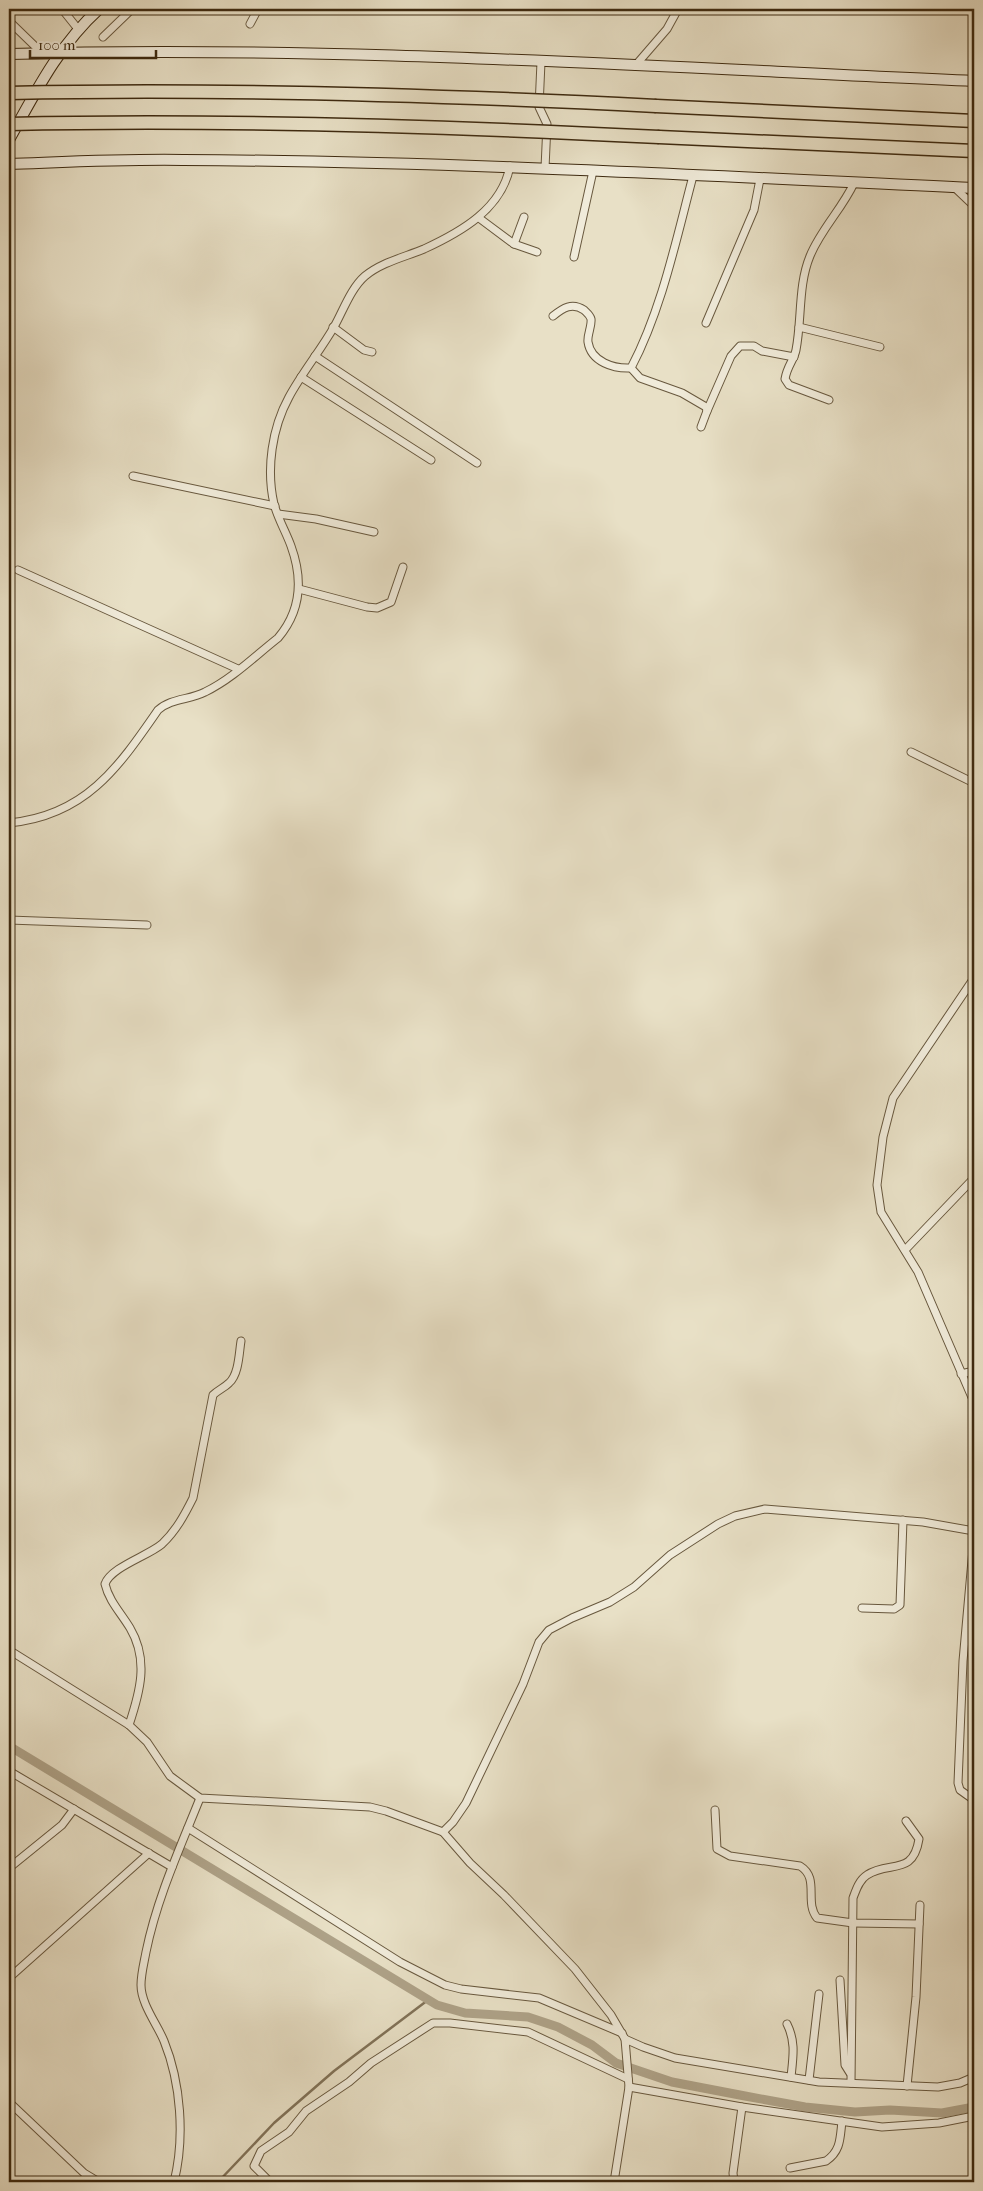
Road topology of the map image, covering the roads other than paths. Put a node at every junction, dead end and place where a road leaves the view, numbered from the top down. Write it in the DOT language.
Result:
graph roads {
  1 [pos="62,9"];
  2 [pos="99,9"];
  3 [pos="132,9"];
  4 [pos="258,9"];
  5 [pos="678,9"];
  6 [pos="9,21"];
  7 [pos="250,24"];
  8 [pos="78,29"];
  9 [pos="103,36"];
  10 [pos="42,53"];
  11 [pos="60,53"];
  12 [pos="9,54"];
  13 [pos="541,62"];
  14 [pos="635,66"];
  15 [pos="974,81"];
  16 [pos="9,93"];
  17 [pos="974,120"];
  18 [pos="9,124"];
  19 [pos="9,140"];
  20 [pos="974,152"];
  21 [pos="9,164"];
  22 [pos="510,166"];
  23 [pos="545,168"];
  24 [pos="593,171"];
  25 [pos="693,176"];
  26 [pos="760,179"];
  27 [pos="854,183"];
  28 [pos="954,187"];
  29 [pos="974,188"];
  30 [pos="974,206"];
  31 [pos="524,217"];
  32 [pos="479,218"];
  33 [pos="514,244"];
  34 [pos="537,252"];
  35 [pos="574,257"];
  36 [pos="553,316"];
  37 [pos="706,323"];
  38 [pos="799,327"];
  39 [pos="333,328"];
  40 [pos="880,347"];
  41 [pos="372,352"];
  42 [pos="315,356"];
  43 [pos="794,357"];
  44 [pos="631,368"];
  45 [pos="302,377"];
  46 [pos="829,400"];
  47 [pos="706,411"];
  48 [pos="701,427"];
  49 [pos="431,460"];
  50 [pos="477,463"];
  51 [pos="133,476"];
  52 [pos="275,506"];
  53 [pos="278,514"];
  54 [pos="374,532"];
  55 [pos="403,567"];
  56 [pos="18,570"];
  57 [pos="299,589"];
  58 [pos="238,669"];
  59 [pos="912,752"];
  60 [pos="974,783"];
  61 [pos="9,823"];
  62 [pos="9,920"];
  63 [pos="147,925"];
  64 [pos="974,978"];
  65 [pos="974,1178"];
  66 [pos="905,1250"];
  67 [pos="241,1340"];
  68 [pos="974,1371"];
  69 [pos="961,1374"];
  70 [pos="974,1402"];
  71 [pos="903,1520"];
  72 [pos="974,1531"];
  73 [pos="974,1538"];
  74 [pos="862,1608"];
  75 [pos="9,1650"];
  76 [pos="129,1725"];
  77 [pos="9,1771"];
  78 [pos="200,1798"];
  79 [pos="974,1800"];
  80 [pos="74,1810"];
  81 [pos="715,1810"];
  82 [pos="906,1821"];
  83 [pos="188,1828"];
  84 [pos="443,1832"];
  85 [pos="149,1853"];
  86 [pos="172,1867"];
  87 [pos="9,1868"];
  88 [pos="920,1905"];
  89 [pos="853,1923"];
  90 [pos="919,1924"];
  91 [pos="9,1978"];
  92 [pos="840,1980"];
  93 [pos="818,1994"];
  94 [pos="787,2024"];
  95 [pos="625,2039"];
  96 [pos="851,2074"];
  97 [pos="790,2077"];
  98 [pos="974,2077"];
  99 [pos="628,2079"];
  100 [pos="809,2080"];
  101 [pos="851,2083"];
  102 [pos="907,2086"];
  103 [pos="9,2102"];
  104 [pos="742,2107"];
  105 [pos="974,2116"];
  106 [pos="842,2121"];
  107 [pos="790,2168"];
  108 [pos="99,2182"];
  109 [pos="174,2182"];
  110 [pos="270,2182"];
  111 [pos="614,2182"];
  112 [pos="734,2182"];
  1 -- 8 [label="street"];
  2 -- 8 [label="main road"];
  3 -- 9 [label="street"];
  4 -- 7 [label="street"];
  5 -- 14 [label="street"];
  6 -- 10 [label="street"];
  8 -- 11 [label="main road"];
  10 -- 11 [label="main road"];
  10 -- 12 [label="main road"];
  11 -- 13 [label="main road"];
  11 -- 19 [label="main road"];
  13 -- 14 [label="main road"];
  13 -- 23 [label="street"];
  14 -- 15 [label="main road"];
  16 -- 17 [label="highway, bridge"];
  18 -- 20 [label="highway, bridge"];
  21 -- 22 [label="main road"];
  22 -- 23 [label="main road"];
  22 -- 32 [label="street"];
  23 -- 24 [label="main road"];
  24 -- 25 [label="main road"];
  24 -- 35 [label="street"];
  25 -- 26 [label="main road"];
  25 -- 44 [label="street"];
  26 -- 27 [label="main road"];
  26 -- 37 [label="street"];
  27 -- 28 [label="main road"];
  27 -- 38 [label="street"];
  28 -- 29 [label="main road"];
  28 -- 30 [label="street"];
  31 -- 33 [label="street"];
  32 -- 33 [label="street"];
  32 -- 39 [label="street"];
  33 -- 34 [label="street"];
  36 -- 44 [label="street"];
  38 -- 40 [label="street"];
  38 -- 43 [label="street"];
  39 -- 41 [label="street"];
  39 -- 42 [label="street"];
  42 -- 45 [label="street"];
  42 -- 50 [label="street"];
  43 -- 46 [label="street"];
  43 -- 47 [label="street"];
  44 -- 47 [label="street"];
  45 -- 49 [label="street"];
  45 -- 52 [label="street"];
  47 -- 48 [label="street"];
  51 -- 52 [label="street"];
  52 -- 53 [label="street"];
  53 -- 54 [label="street"];
  53 -- 57 [label="street"];
  55 -- 57 [label="street"];
  56 -- 58 [label="street"];
  57 -- 58 [label="street"];
  58 -- 61 [label="street"];
  59 -- 60 [label="street"];
  62 -- 63 [label="street"];
  64 -- 66 [label="street"];
  65 -- 66 [label="street"];
  66 -- 69 [label="street"];
  67 -- 76 [label="street"];
  68 -- 69 [label="street"];
  69 -- 70 [label="street"];
  71 -- 72 [label="street"];
  71 -- 74 [label="street"];
  71 -- 84 [label="street"];
  73 -- 79 [label="street"];
  75 -- 76 [label="street"];
  76 -- 78 [label="street"];
  77 -- 80 [label="street"];
  78 -- 83 [label="street"];
  78 -- 84 [label="street"];
  80 -- 85 [label="street"];
  80 -- 87 [label="street"];
  81 -- 89 [label="street"];
  82 -- 89 [label="street"];
  83 -- 86 [label="street"];
  83 -- 95 [label="street"];
  84 -- 95 [label="street"];
  85 -- 86 [label="street"];
  85 -- 91 [label="street"];
  86 -- 109 [label="street"];
  88 -- 90 [label="street"];
  89 -- 90 [label="street"];
  89 -- 96 [label="street"];
  90 -- 102 [label="street"];
  92 -- 96 [label="street"];
  93 -- 100 [label="street"];
  94 -- 97 [label="street"];
  95 -- 97 [label="street"];
  95 -- 99 [label="street"];
  96 -- 101 [label="street"];
  97 -- 100 [label="street"];
  98 -- 102 [label="street"];
  99 -- 104 [label="street"];
  99 -- 110 [label="street"];
  99 -- 111 [label="street"];
  100 -- 101 [label="street"];
  101 -- 102 [label="street"];
  103 -- 108 [label="street"];
  104 -- 106 [label="street"];
  104 -- 112 [label="street"];
  105 -- 106 [label="street"];
  106 -- 107 [label="street"];
}
